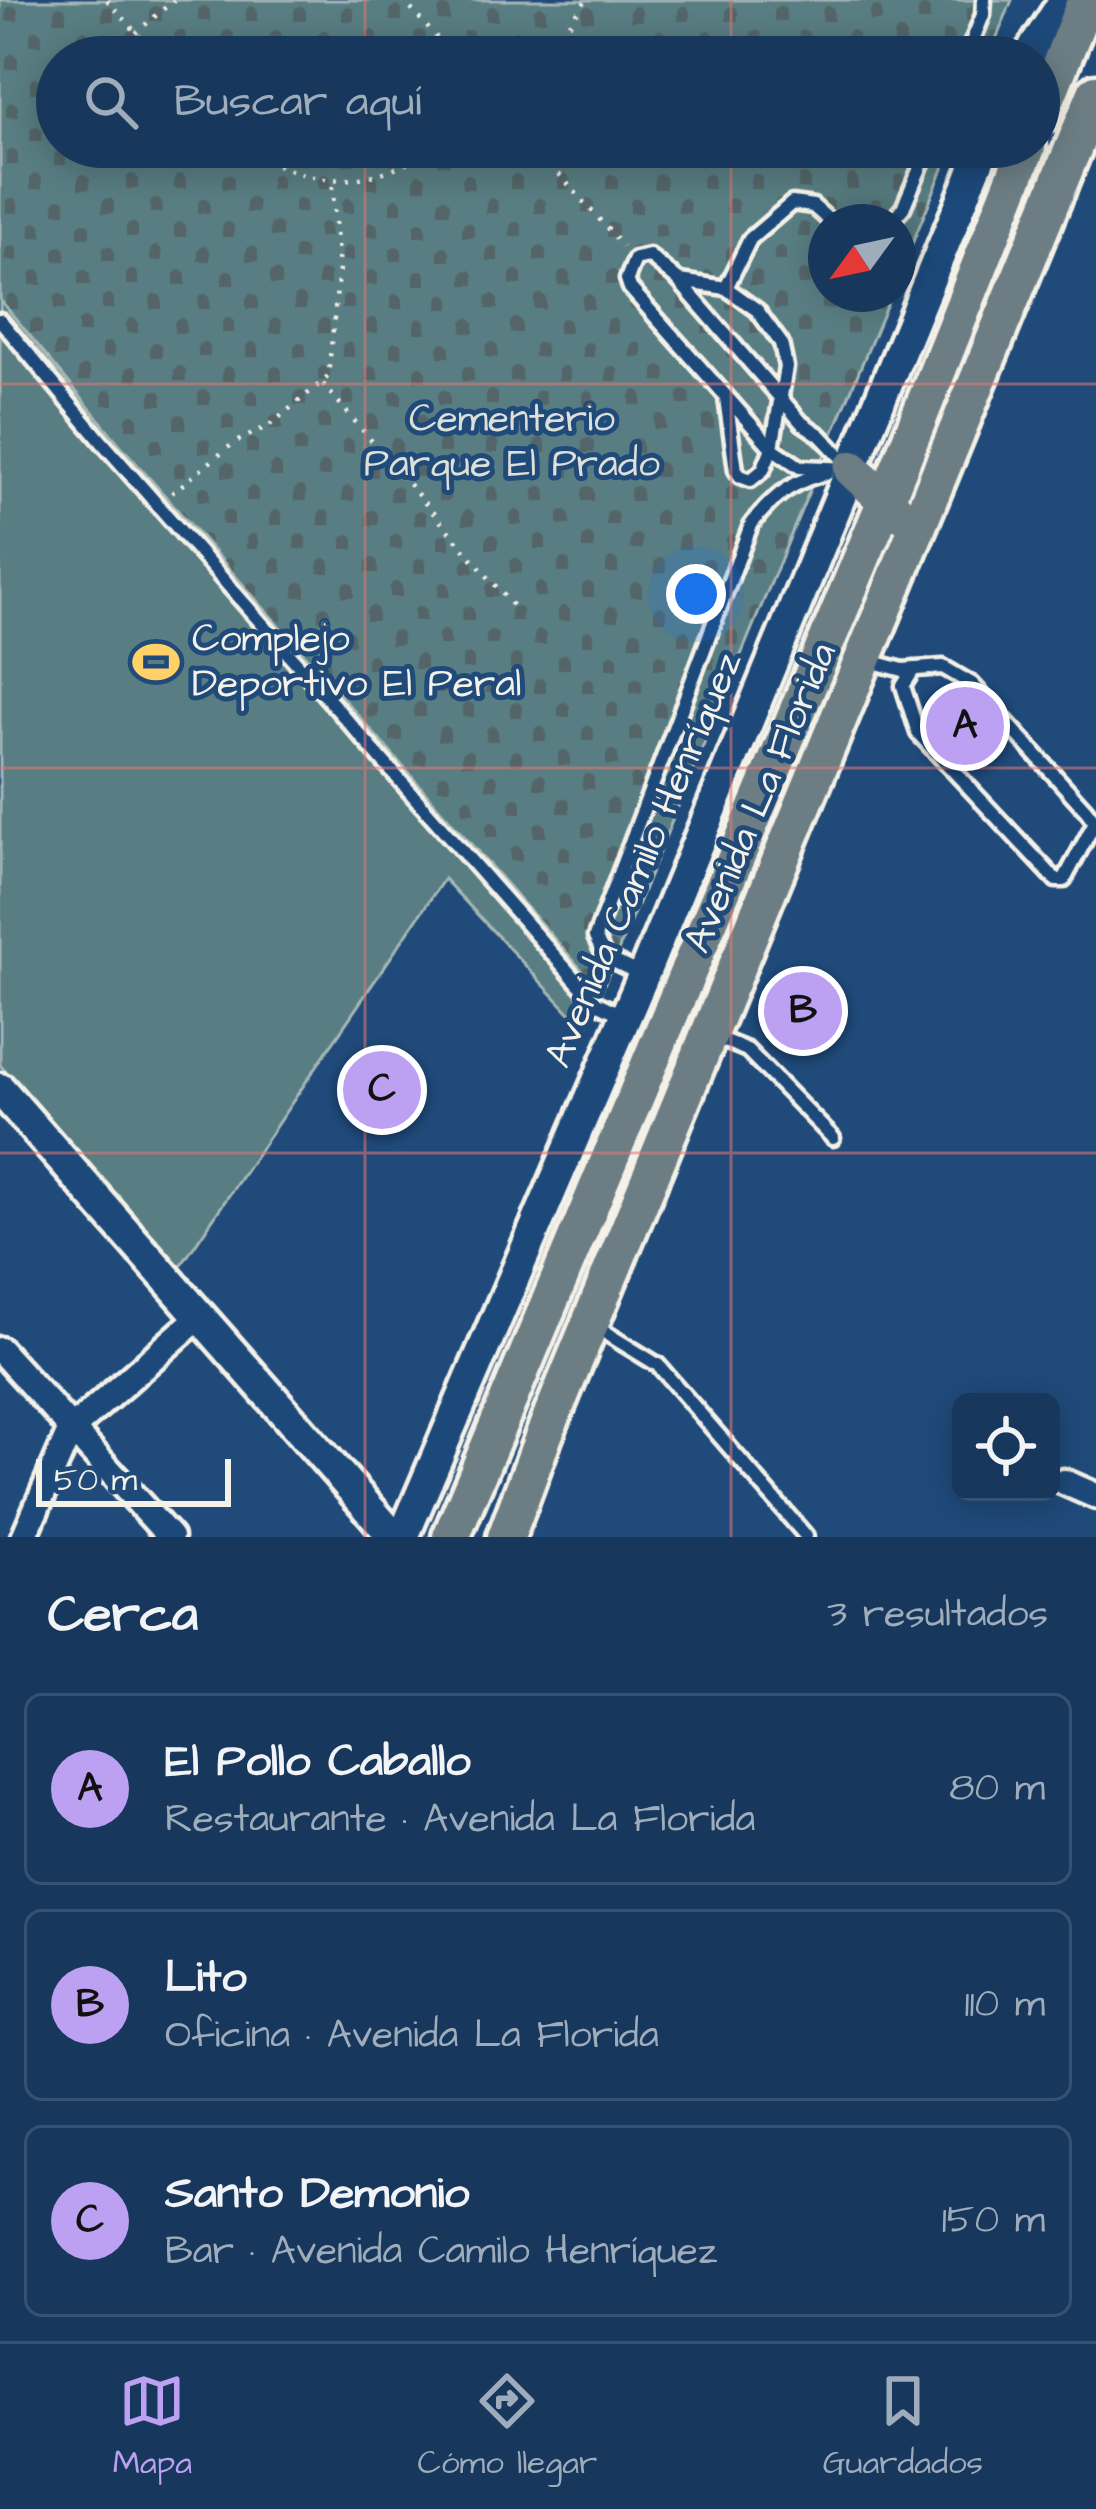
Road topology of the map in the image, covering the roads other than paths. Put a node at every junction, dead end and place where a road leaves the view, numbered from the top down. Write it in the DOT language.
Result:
graph roads {
  1 [pos="984,0"];
  2 [pos="1065,0"];
  3 [pos="1086,0"];
  4 [pos="974,36"];
  5 [pos="1042,36"];
  6 [pos="1060,65"];
  7 [pos="1096,93"];
  8 [pos="919,168"];
  9 [pos="975,168"];
  10 [pos="1019,168"];
  11 [pos="905,204"];
  12 [pos="808,205"];
  13 [pos="679,281"];
  14 [pos="727,288"];
  15 [pos="0,321"];
  16 [pos="725,397"];
  17 [pos="782,398"];
  18 [pos="772,448"];
  19 [pos="852,469"];
  20 [pos="886,500"];
  21 [pos="902,569"];
  22 [pos="864,660"];
  23 [pos="914,669"];
  24 [pos="643,976"];
  25 [pos="626,1016"];
  26 [pos="708,1034"];
  27 [pos="0,1089"];
  28 [pos="833,1138"];
  29 [pos="199,1317"];
  30 [pos="590,1324"];
  31 [pos="0,1350"];
  32 [pos="70,1431"];
  33 [pos="1064,1482"];
  34 [pos="1096,1496"];
  35 [pos="806,1536"];
  36 [pos="24,1537"];
  37 [pos="170,1537"];
  38 [pos="399,1537"];
  39 [pos="452,1537"];
  40 [pos="506,1537"];
  1 -- 4 [label="lane"];
  2 -- 5 [label="street"];
  3 -- 6 [label="main road"];
  7 -- 21 [label="main road, Avenida La Florida"];
  8 -- 11 [label="lane"];
  9 -- 19 [label="street, Avenida Camilo Henríquez"];
  10 -- 20 [label="main road"];
  12 -- 14 [label="lane"];
  13 -- 14 [label="lane"];
  13 -- 16 [label="lane"];
  13 -- 17 [label="lane"];
  14 -- 17 [label="lane"];
  15 -- 25 [label="lane"];
  16 -- 18 [label="lane"];
  16 -- 18 [label="lane"];
  17 -- 18 [label="lane"];
  17 -- 19 [label="lane"];
  18 -- 19 [label="lane"];
  19 -- 20 [label="main road"];
  19 -- 24 [label="street, Avenida Camilo Henríquez"];
  19 -- 24 [label="lane"];
  20 -- 21 [label="main road"];
  20 -- 39 [label="main road"];
  21 -- 22 [label="main road, Avenida La Florida"];
  22 -- 23 [label="lane"];
  22 -- 26 [label="main road, Avenida La Florida"];
  23 -- 23 [label="lane"];
  24 -- 25 [label="street, Avenida Camilo Henríquez"];
  25 -- 38 [label="street, Avenida Camilo Henríquez"];
  26 -- 28 [label="lane"];
  26 -- 30 [label="main road, Avenida La Florida"];
  27 -- 29 [label="street"];
  29 -- 32 [label="street"];
  29 -- 38 [label="street"];
  30 -- 35 [label="lane"];
  30 -- 40 [label="main road, Avenida La Florida"];
  31 -- 32 [label="street"];
  32 -- 36 [label="street"];
  32 -- 37 [label="street"];
  33 -- 34 [label="street"];
}
